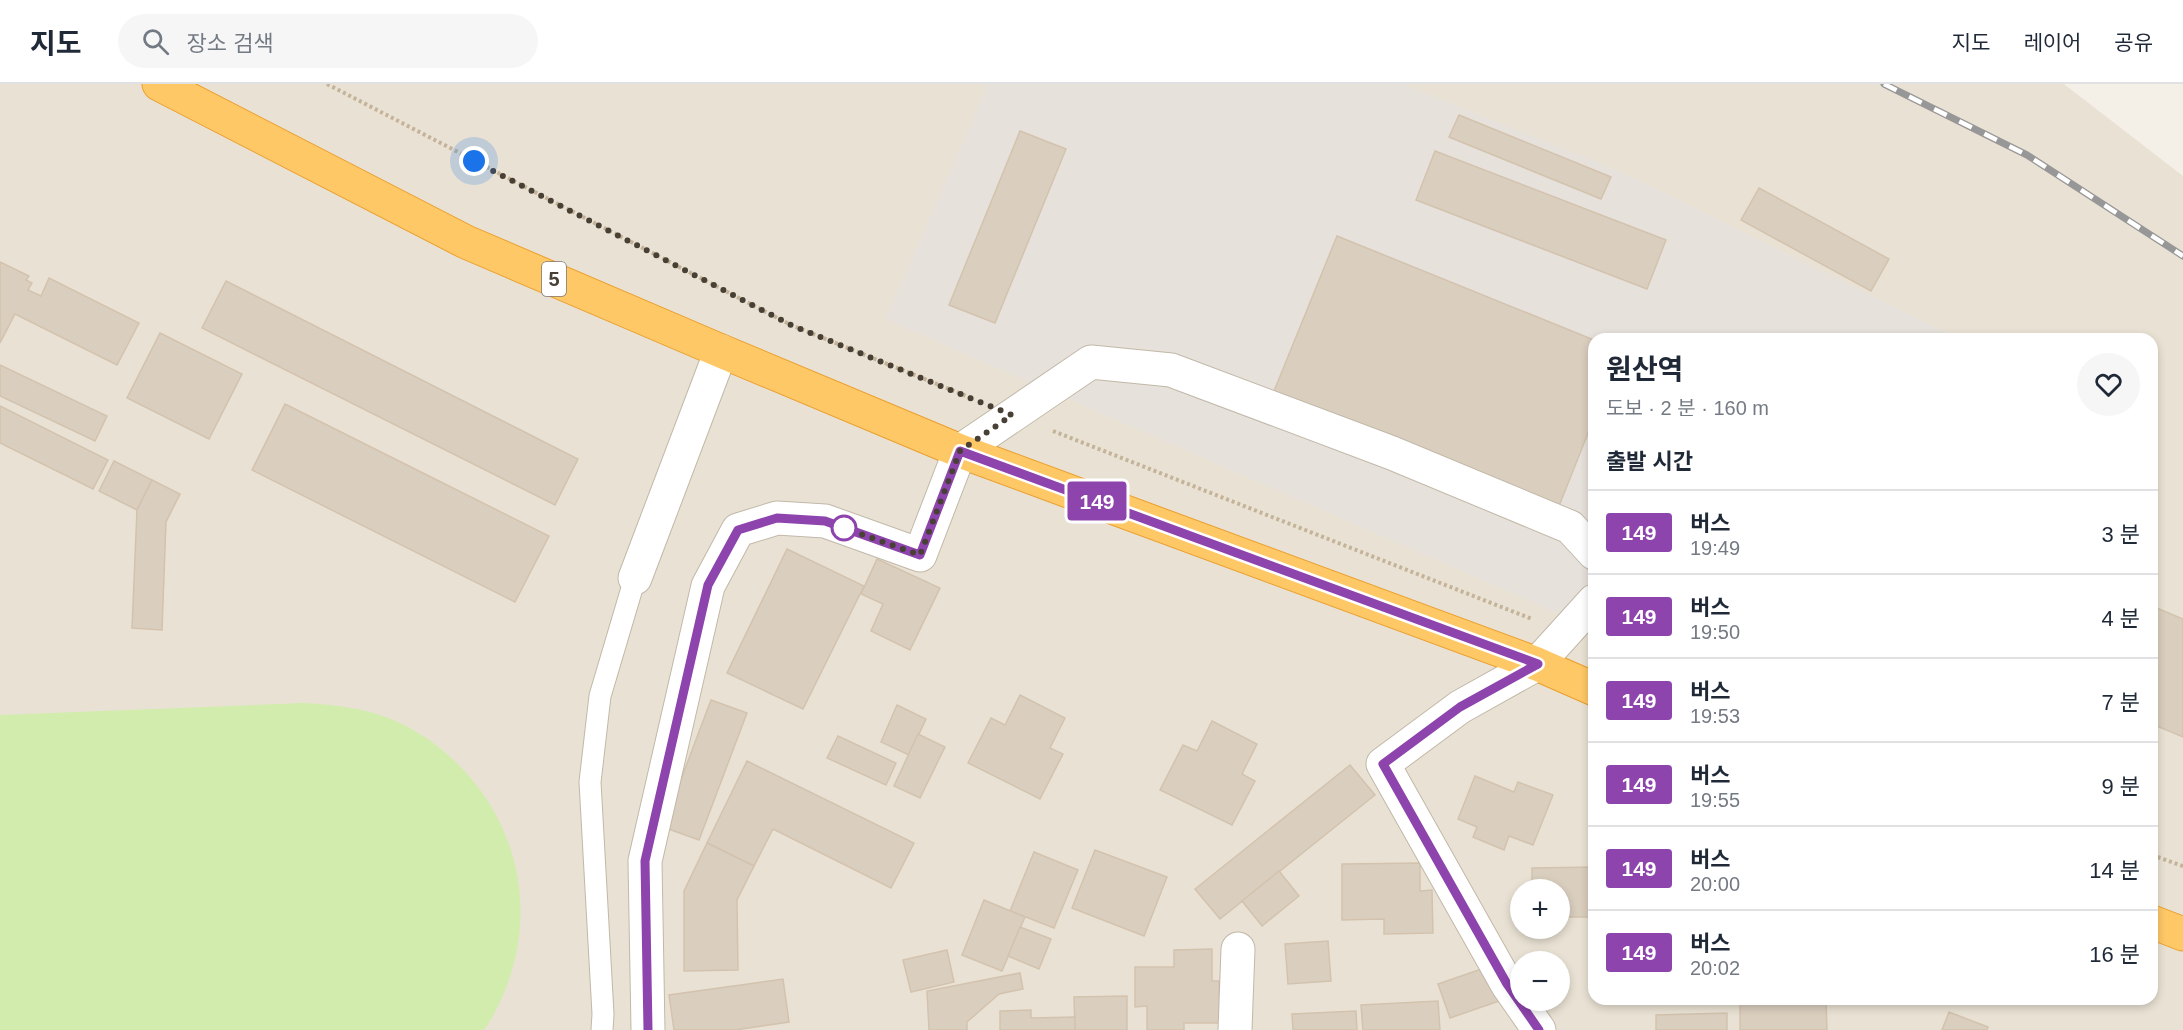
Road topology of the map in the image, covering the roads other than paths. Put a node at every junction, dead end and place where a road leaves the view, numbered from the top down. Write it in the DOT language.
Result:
graph roads {
  1 [pos="159,84"];
  2 [pos="721,351"];
  3 [pos="960,451"];
  4 [pos="1588,547"];
  5 [pos="635,578"];
  6 [pos="1588,608"];
  7 [pos="1538,664"];
  8 [pos="1588,686"];
  9 [pos="2158,924"];
  10 [pos="2183,934"];
  11 [pos="1238,949"];
  12 [pos="602,1030"];
  13 [pos="648,1030"];
  14 [pos="1235,1030"];
  15 [pos="1539,1030"];
  1 -- 2 [label="highway, 5"];
  2 -- 3 [label="highway, 5"];
  2 -- 5 [label="street"];
  3 -- 4 [label="street"];
  3 -- 7 [label="highway, 5"];
  3 -- 13 [label="street"];
  5 -- 12 [label="lane"];
  6 -- 7 [label="street"];
  7 -- 8 [label="highway, 5"];
  7 -- 15 [label="street"];
  9 -- 10 [label="highway"];
  11 -- 14 [label="street"];
}
